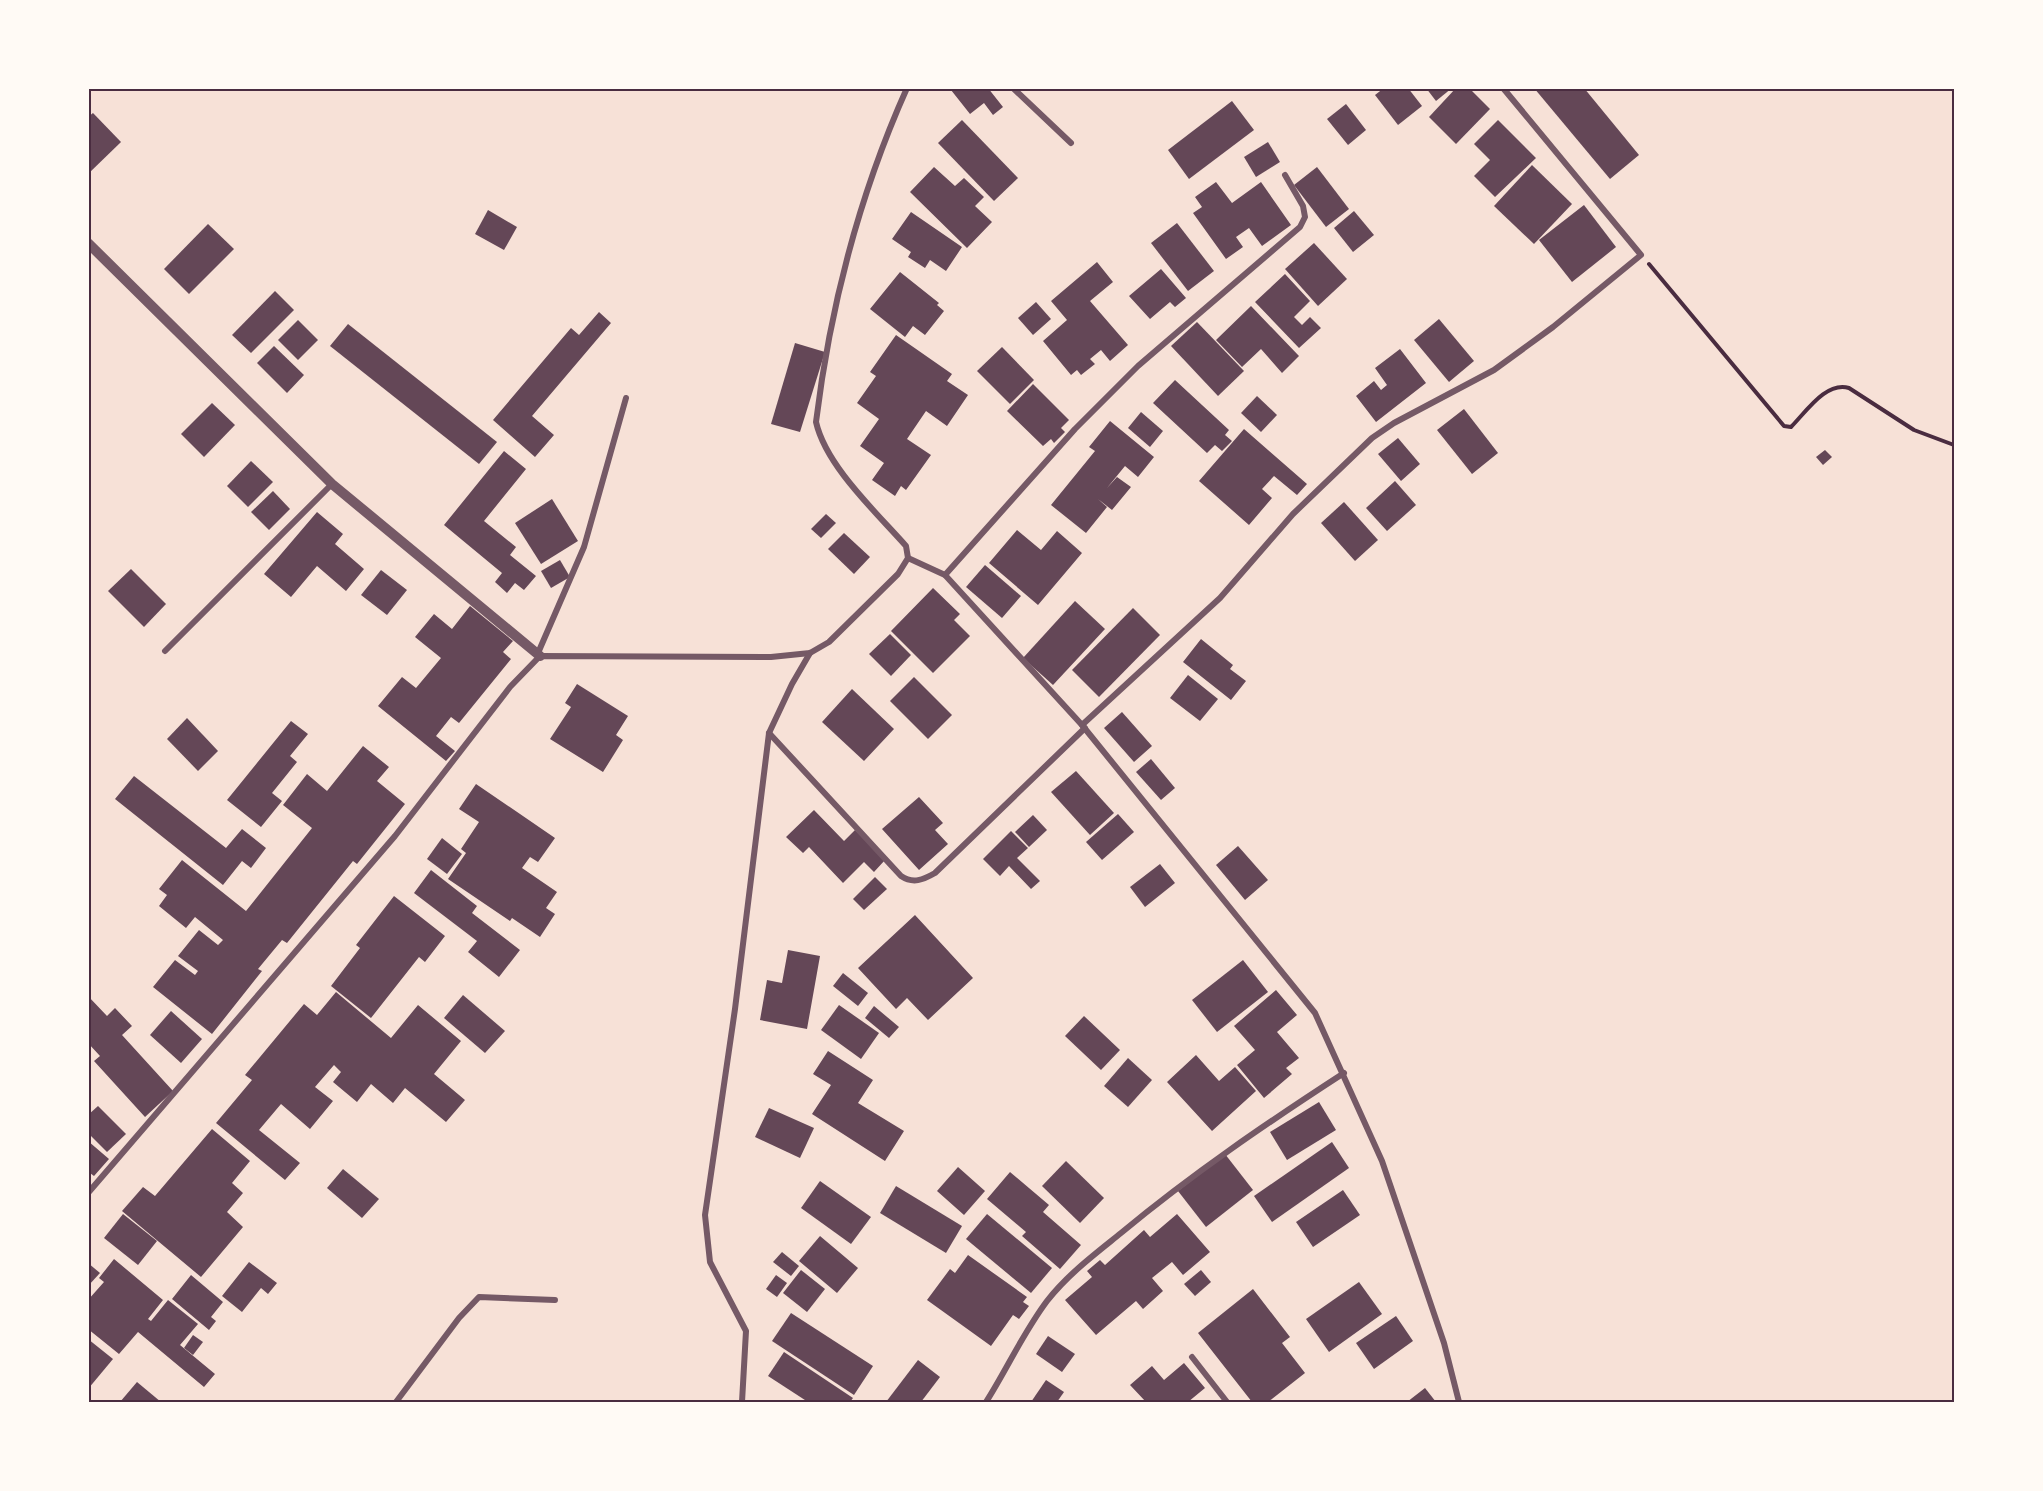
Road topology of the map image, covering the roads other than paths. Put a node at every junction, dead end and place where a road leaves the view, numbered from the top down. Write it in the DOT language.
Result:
graph roads {
  1 [pos="907,88"];
  2 [pos="1013,88"];
  3 [pos="1503,88"];
  4 [pos="1071,143"];
  5 [pos="1285,175"];
  6 [pos="88,243"];
  7 [pos="626,398"];
  8 [pos="332,484"];
  9 [pos="908,558"];
  10 [pos="945,575"];
  11 [pos="165,651"];
  12 [pos="810,653"];
  13 [pos="539,655"];
  14 [pos="1083,726"];
  15 [pos="769,733"];
  16 [pos="1344,1073"];
  17 [pos="88,1193"];
  18 [pos="555,1300"];
  19 [pos="1192,1357"];
  20 [pos="396,1402"];
  21 [pos="742,1402"];
  22 [pos="986,1402"];
  23 [pos="1227,1402"];
  24 [pos="1459,1402"];
  1 -- 9 [label="street"];
  2 -- 4 [label="street"];
  3 -- 14 [label="street"];
  5 -- 10 [label="street"];
  6 -- 8 [label="street"];
  7 -- 13 [label="street"];
  8 -- 11 [label="street"];
  8 -- 13 [label="street"];
  9 -- 10 [label="street"];
  9 -- 12 [label="street"];
  10 -- 14 [label="street"];
  12 -- 13 [label="street"];
  12 -- 15 [label="street"];
  13 -- 17 [label="street"];
  14 -- 15 [label="street"];
  14 -- 16 [label="street"];
  15 -- 21 [label="street"];
  16 -- 22 [label="street"];
  16 -- 24 [label="street"];
  18 -- 20 [label="street"];
  19 -- 23 [label="street"];
}
